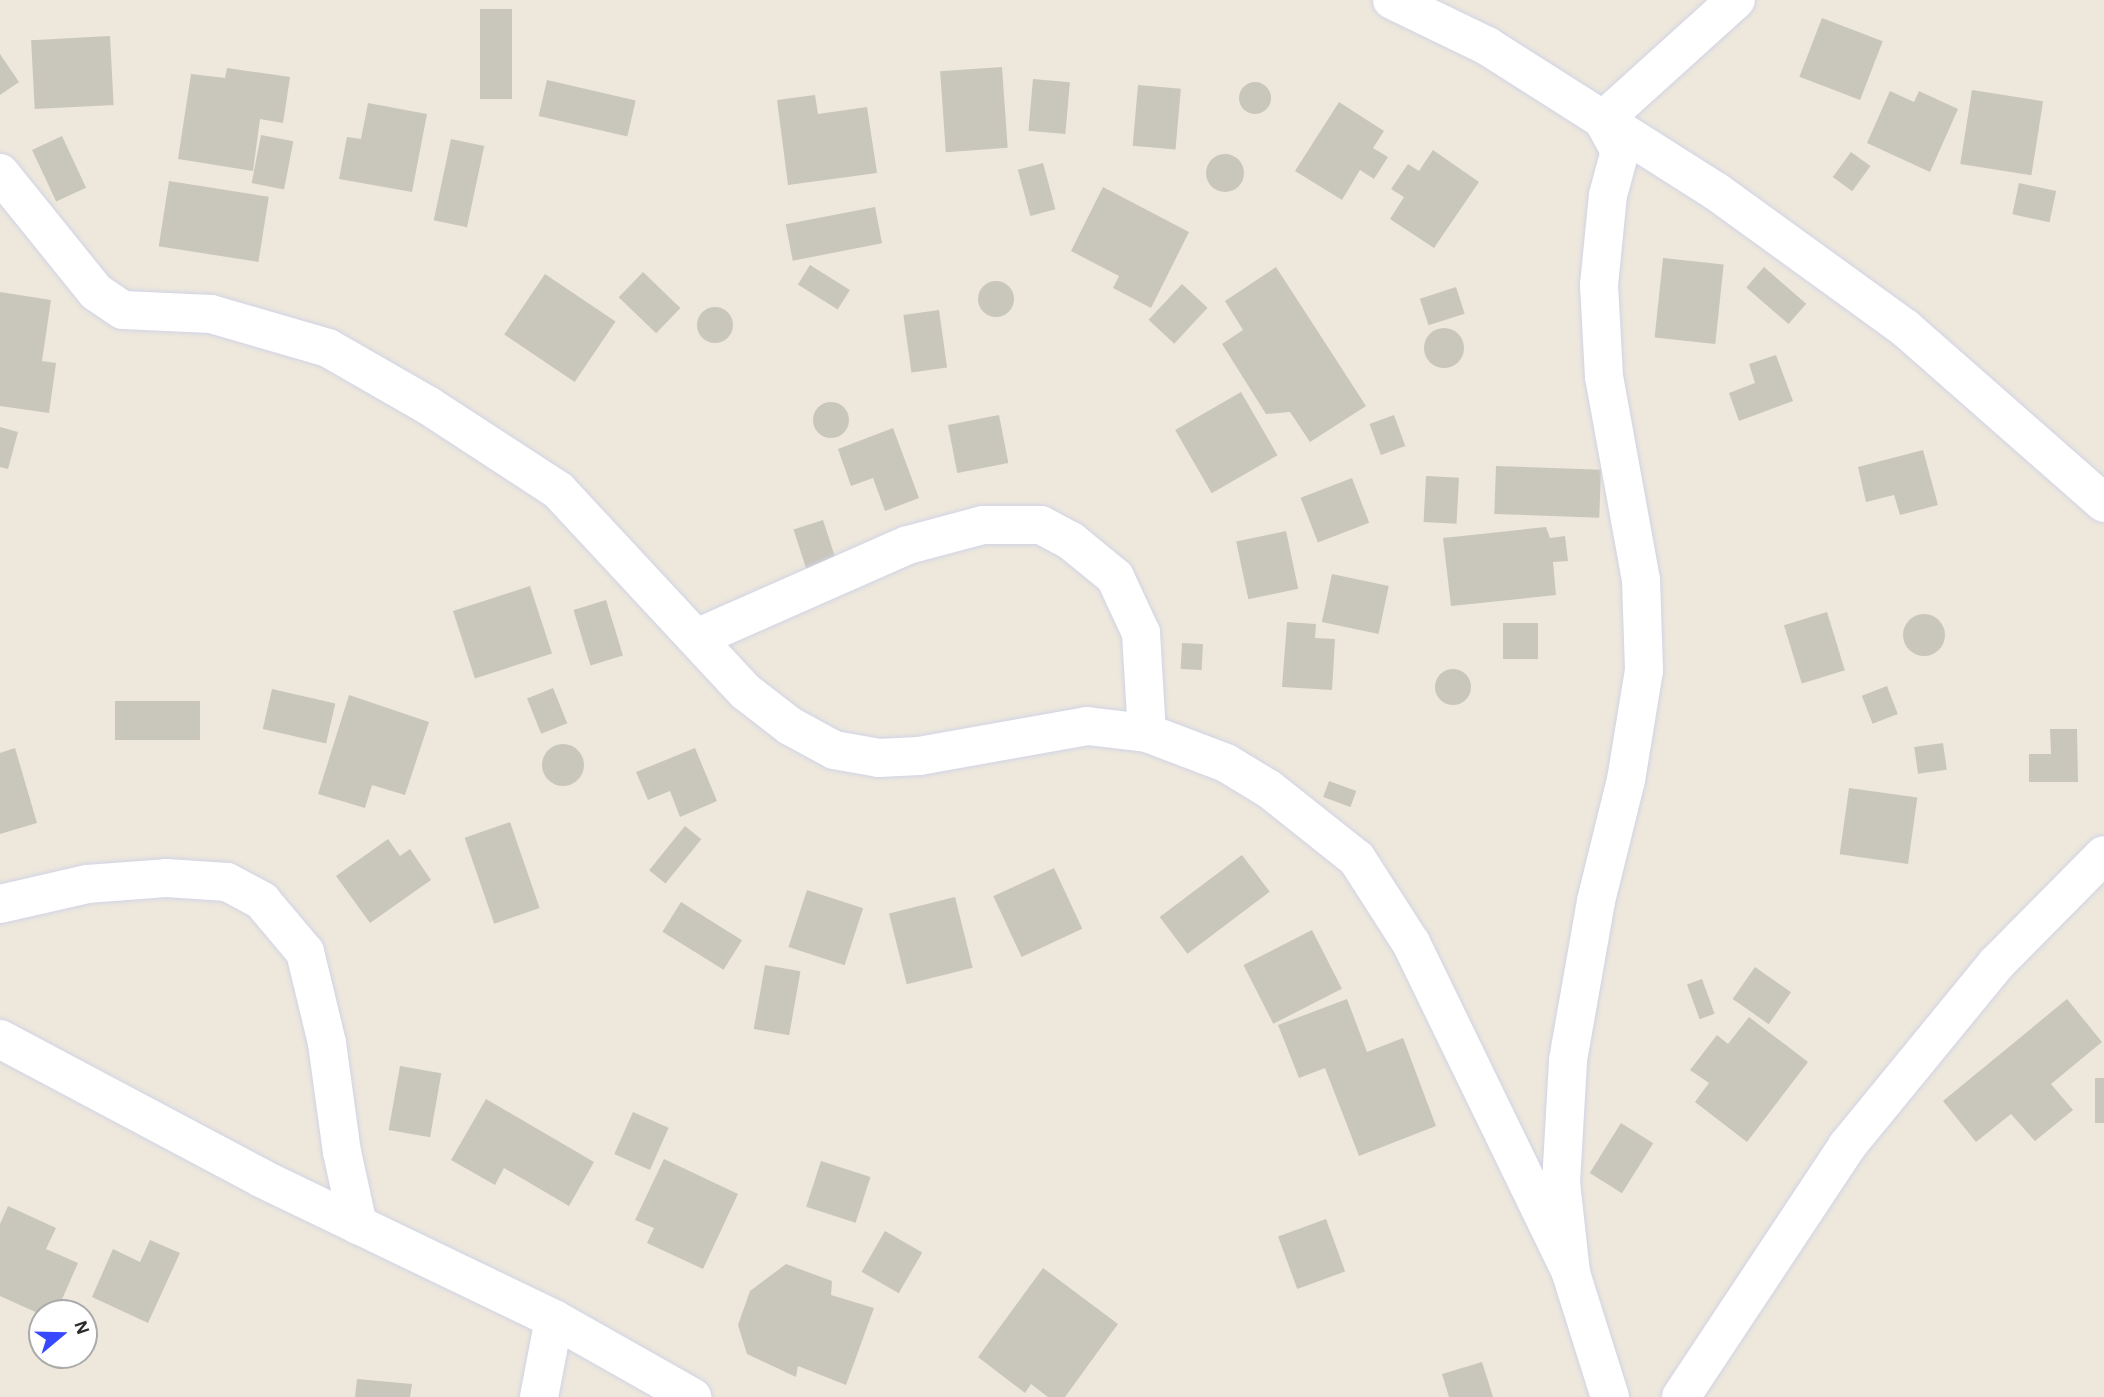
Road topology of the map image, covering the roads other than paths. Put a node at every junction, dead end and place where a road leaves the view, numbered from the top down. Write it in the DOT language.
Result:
graph roads {
  1 [pos="1392,0"];
  2 [pos="1737,0"];
  3 [pos="1603,120"];
  4 [pos="0,173"];
  5 [pos="2104,503"];
  6 [pos="699,637"];
  7 [pos="1147,733"];
  8 [pos="2104,855"];
  9 [pos="0,904"];
  10 [pos="0,1039"];
  11 [pos="359,1225"];
  12 [pos="1571,1273"];
  13 [pos="554,1319"];
  14 [pos="539,1397"];
  15 [pos="692,1397"];
  16 [pos="1610,1397"];
  17 [pos="1681,1397"];
  1 -- 3 [label="street"];
  2 -- 3 [label="street"];
  3 -- 5 [label="street"];
  3 -- 12 [label="street"];
  4 -- 6 [label="street"];
  6 -- 7 [label="street"];
  6 -- 7 [label="street"];
  7 -- 12 [label="street"];
  8 -- 17 [label="street"];
  9 -- 11 [label="street"];
  10 -- 11 [label="street"];
  11 -- 13 [label="street"];
  12 -- 16 [label="street"];
  13 -- 14 [label="street"];
  13 -- 15 [label="street"];
}
